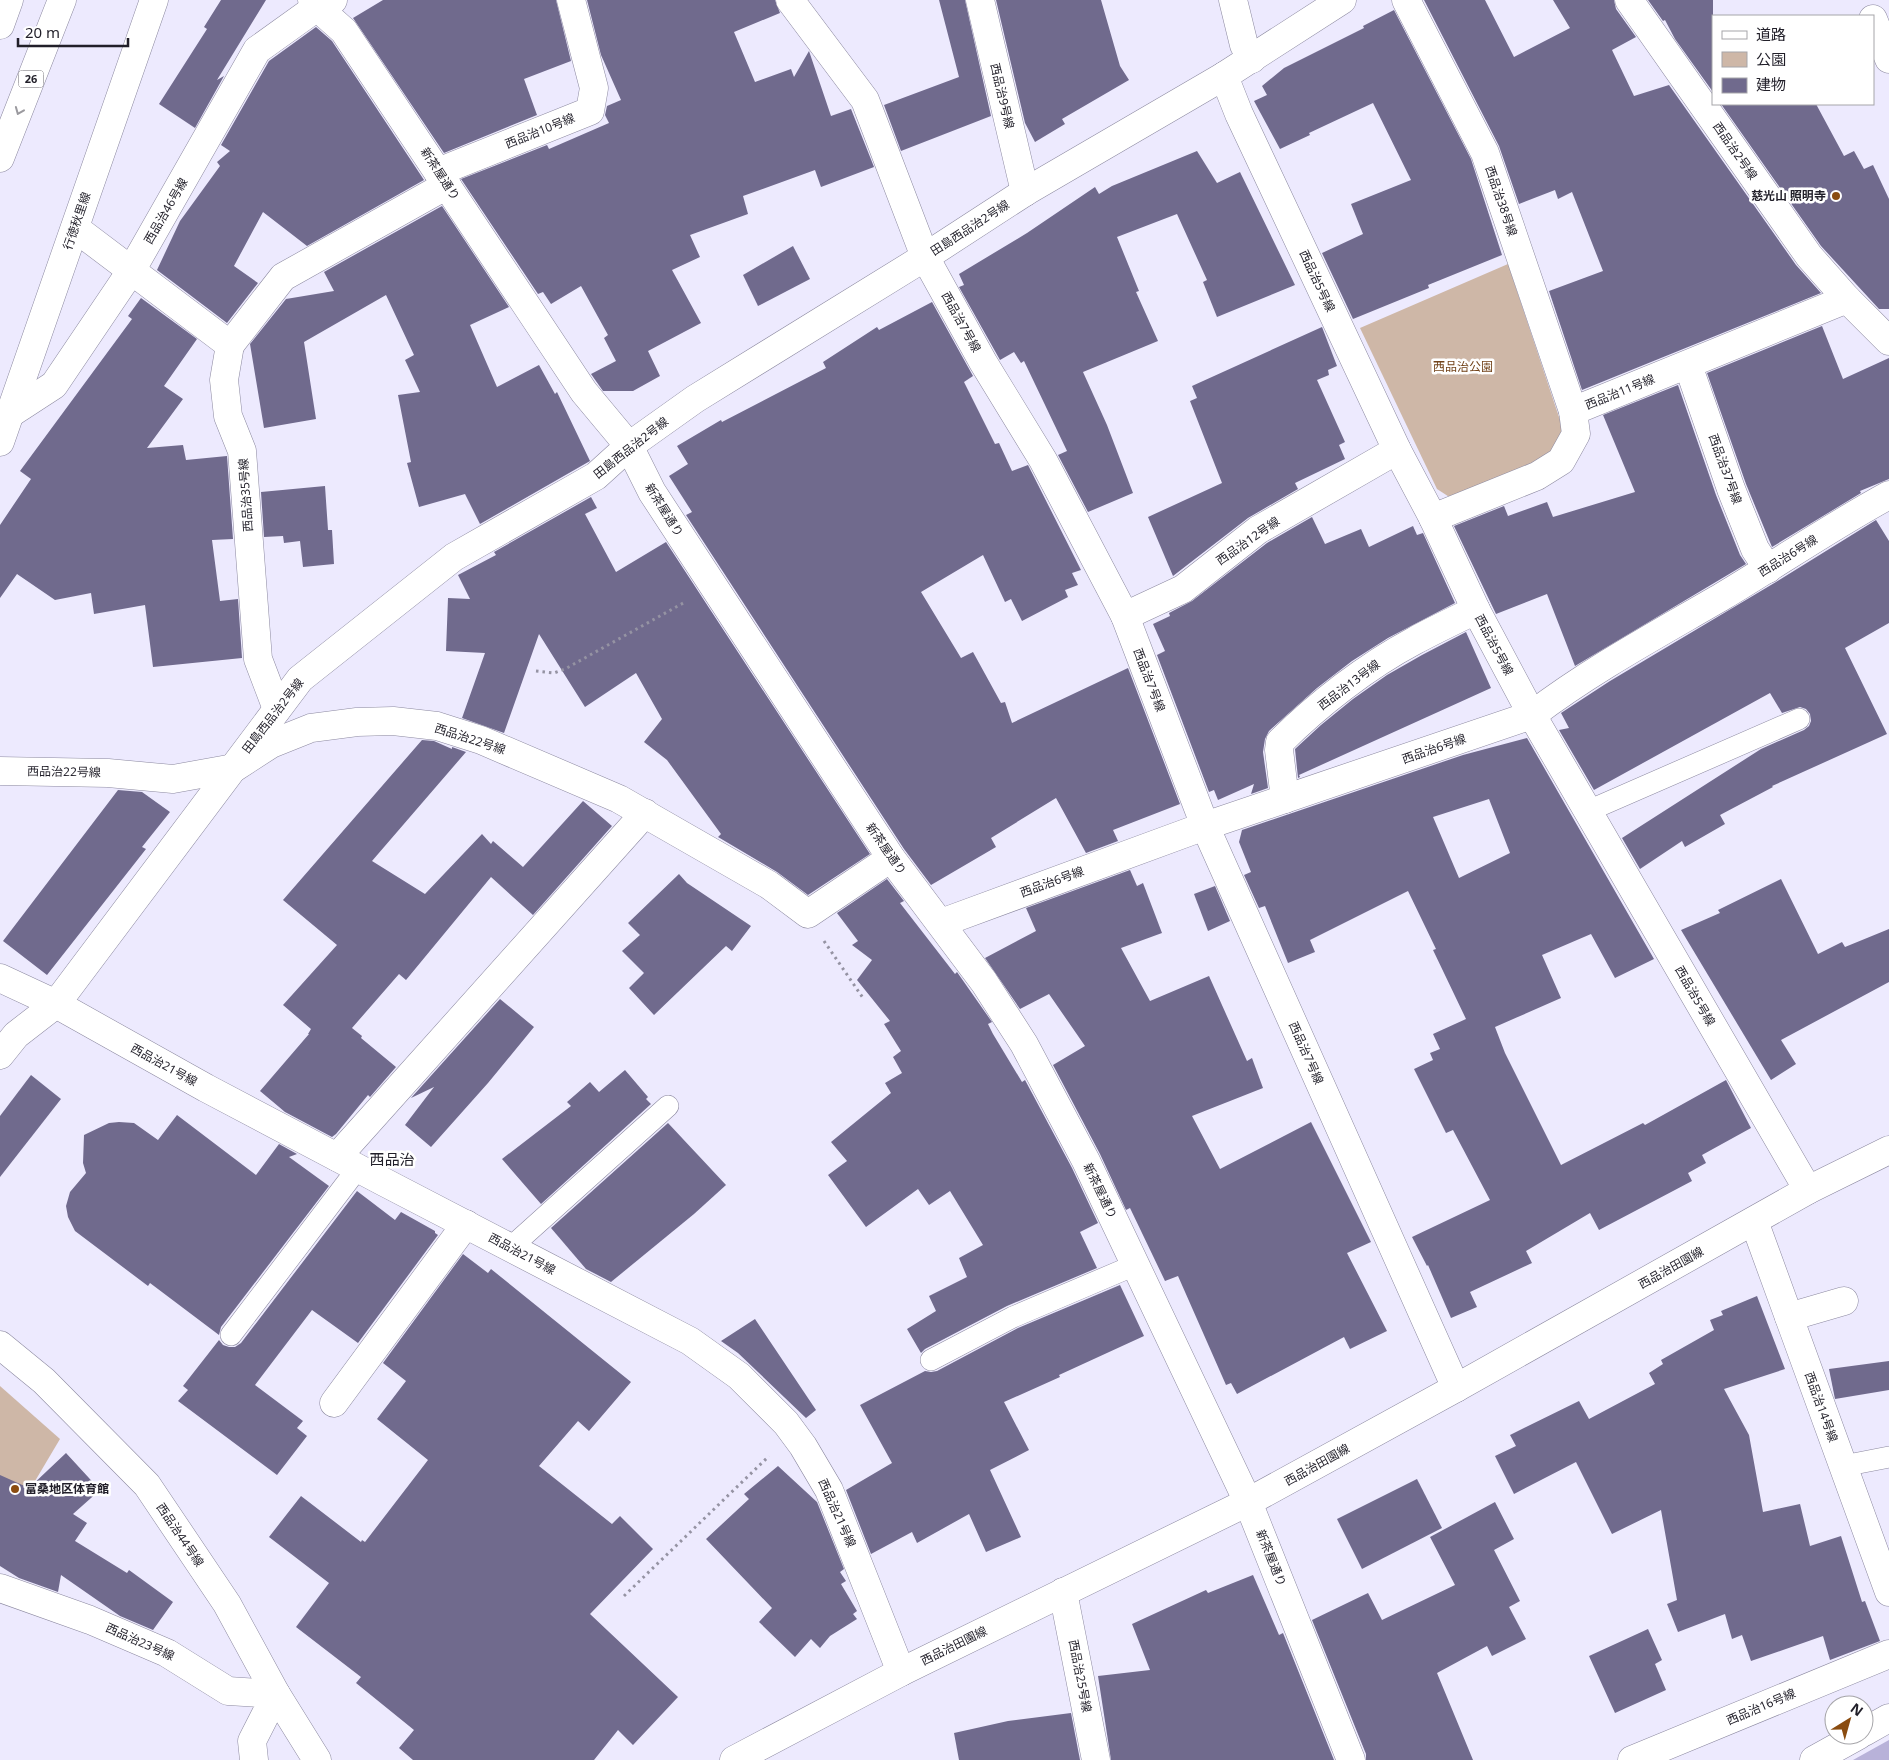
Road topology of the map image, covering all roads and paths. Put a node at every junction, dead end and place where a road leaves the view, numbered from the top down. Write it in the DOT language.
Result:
graph roads {
  1 [pos="9,0"];
  2 [pos="62,0"];
  3 [pos="154,0"];
  4 [pos="571,0"];
  5 [pos="790,0"];
  6 [pos="980,0"];
  7 [pos="1233,0"];
  8 [pos="1342,0"];
  9 [pos="1406,0"];
  10 [pos="1629,0"];
  11 [pos="1865,0"];
  12 [pos="321,2"];
  13 [pos="1871,15"];
  14 [pos="1874,23"];
  15 [pos="0,25"];
  16 [pos="1252,59"];
  17 [pos="1889,59"];
  18 [pos="1224,76"];
  19 [pos="0,158"];
  20 [pos="443,178"];
  21 [pos="1025,192"];
  22 [pos="75,228"];
  23 [pos="925,257"];
  24 [pos="131,271"];
  25 [pos="1847,299"];
  26 [pos="1889,340"];
  27 [pos="230,345"];
  28 [pos="1688,365"];
  29 [pos="1574,411"];
  30 [pos="11,413"];
  31 [pos="0,442"];
  32 [pos="629,446"];
  33 [pos="1397,450"];
  34 [pos="1889,495"];
  35 [pos="1433,518"];
  36 [pos="1768,569"];
  37 [pos="712,585"];
  38 [pos="1476,610"];
  39 [pos="1125,616"];
  40 [pos="536,671"];
  41 [pos="277,709"];
  42 [pos="1532,715"];
  43 [pos="1799,720"];
  44 [pos="234,768"];
  45 [pos="0,771"];
  46 [pos="1285,799"];
  47 [pos="1588,811"];
  48 [pos="645,813"];
  49 [pos="1205,826"];
  50 [pos="891,858"];
  51 [pos="808,914"];
  52 [pos="941,923"];
  53 [pos="0,978"];
  54 [pos="863,998"];
  55 [pos="56,1004"];
  56 [pos="0,1055"];
  57 [pos="668,1106"];
  58 [pos="1889,1150"];
  59 [pos="347,1162"];
  60 [pos="1808,1190"];
  61 [pos="1754,1222"];
  62 [pos="466,1224"];
  63 [pos="510,1248"];
  64 [pos="1135,1265"];
  65 [pos="1844,1301"];
  66 [pos="1789,1317"];
  67 [pos="231,1335"];
  68 [pos="0,1345"];
  69 [pos="931,1360"];
  70 [pos="1456,1388"];
  71 [pos="334,1402"];
  72 [pos="793,1433"];
  73 [pos="1889,1457"];
  74 [pos="1843,1466"];
  75 [pos="1248,1502"];
  76 [pos="0,1588"];
  77 [pos="1063,1592"];
  78 [pos="1889,1592"];
  79 [pos="624,1596"];
  80 [pos="1889,1654"];
  81 [pos="902,1672"];
  82 [pos="276,1694"];
  83 [pos="1889,1718"];
  84 [pos="1874,1726"];
  85 [pos="1841,1745"];
  86 [pos="254,1760"];
  87 [pos="317,1760"];
  88 [pos="734,1760"];
  89 [pos="1096,1760"];
  90 [pos="1350,1760"];
  91 [pos="1632,1760"];
  92 [pos="1814,1760"];
  1 -- 15 [label="street"];
  2 -- 19 [label="street, 26, one-way"];
  3 -- 22 [label="street, 行徳秋里線"];
  4 -- 20 [label="street, 西品治10号線"];
  5 -- 23 [label="street, 西品治7号線"];
  6 -- 21 [label="street, 西品治9号線"];
  7 -- 16 [label="street"];
  8 -- 16 [label="street, 田島西品治2号線"];
  9 -- 29 [label="street, 西品治38号線"];
  10 -- 25 [label="street, 西品治2号線"];
  11 -- 13 [label="street"];
  12 -- 20 [label="street, 新茶屋通り"];
  12 -- 24 [label="street, 西品治46号線"];
  14 -- 17 [label="street"];
  16 -- 18 [label="street, 田島西品治2号線"];
  18 -- 21 [label="street, 田島西品治2号線"];
  18 -- 33 [label="street, 西品治5号線"];
  20 -- 27 [label="street"];
  20 -- 32 [label="street, 新茶屋通り"];
  21 -- 23 [label="street, 田島西品治2号線"];
  22 -- 24 [label="street"];
  22 -- 30 [label="street, 行徳秋里線"];
  23 -- 32 [label="street, 田島西品治2号線"];
  23 -- 39 [label="street, 西品治7号線"];
  24 -- 27 [label="street"];
  24 -- 30 [label="street, 西品治46号線"];
  25 -- 26 [label="street, 西品治2号線"];
  25 -- 28 [label="street, 西品治11号線"];
  27 -- 41 [label="street, 西品治35号線"];
  28 -- 29 [label="street, 西品治11号線"];
  28 -- 36 [label="street, 西品治37号線"];
  29 -- 35 [label="street, 西品治11号線"];
  30 -- 31 [label="street, 行徳秋里線"];
  32 -- 37 [label="street, 新茶屋通り"];
  32 -- 41 [label="street, 田島西品治2号線"];
  33 -- 35 [label="street, 西品治5号線"];
  33 -- 39 [label="street, 西品治12号線"];
  34 -- 36 [label="street, 西品治6号線"];
  35 -- 38 [label="street, 西品治5号線"];
  36 -- 42 [label="street, 西品治6号線"];
  37 -- 40 [label="path"];
  37 -- 50 [label="street, 新茶屋通り"];
  38 -- 42 [label="street, 西品治5号線"];
  38 -- 46 [label="street, 西品治13号線"];
  39 -- 49 [label="street, 西品治7号線"];
  41 -- 44 [label="street, 田島西品治2号線"];
  42 -- 46 [label="street, 西品治6号線"];
  42 -- 47 [label="street, 西品治5号線"];
  43 -- 47 [label="lane"];
  44 -- 45 [label="street, 西品治22号線"];
  44 -- 48 [label="street, 西品治22号線"];
  44 -- 55 [label="street, 田島西品治2号線"];
  46 -- 49 [label="street, 西品治6号線"];
  47 -- 60 [label="street, 西品治5号線"];
  48 -- 51 [label="street, 西品治22号線"];
  48 -- 59 [label="street"];
  49 -- 52 [label="street, 西品治6号線"];
  49 -- 70 [label="street, 西品治7号線"];
  50 -- 51 [label="street"];
  50 -- 52 [label="street, 新茶屋通り"];
  51 -- 54 [label="path"];
  52 -- 64 [label="street, 新茶屋通り"];
  53 -- 55 [label="street, 西品治21号線"];
  55 -- 56 [label="street, 田島西品治2号線"];
  55 -- 59 [label="street, 西品治21号線"];
  57 -- 63 [label="lane"];
  58 -- 60 [label="street, 西品治田園線"];
  59 -- 62 [label="street, 西品治21号線"];
  59 -- 67 [label="lane"];
  60 -- 61 [label="street, 西品治田園線"];
  61 -- 66 [label="street, 西品治14号線"];
  61 -- 70 [label="street, 西品治田園線"];
  62 -- 63 [label="street, 西品治21号線"];
  62 -- 71 [label="street"];
  63 -- 72 [label="street, 西品治21号線"];
  64 -- 69 [label="lane"];
  64 -- 75 [label="street, 新茶屋通り"];
  65 -- 66 [label="street"];
  66 -- 74 [label="street, 西品治14号線"];
  68 -- 82 [label="street, 西品治44号線"];
  70 -- 75 [label="street, 西品治田園線"];
  72 -- 79 [label="path"];
  72 -- 81 [label="street, 西品治21号線"];
  73 -- 74 [label="lane"];
  74 -- 78 [label="street, 西品治14号線"];
  75 -- 77 [label="street, 西品治田園線"];
  75 -- 90 [label="street, 新茶屋通り"];
  76 -- 82 [label="street, 西品治23号線"];
  77 -- 81 [label="street, 西品治田園線"];
  77 -- 89 [label="street, 西品治25号線"];
  80 -- 91 [label="street, 西品治16号線"];
  81 -- 88 [label="street, 西品治田園線"];
  82 -- 86 [label="street"];
  82 -- 87 [label="street, 西品治44号線"];
  83 -- 84 [label="street"];
  85 -- 92 [label="street"];
}
